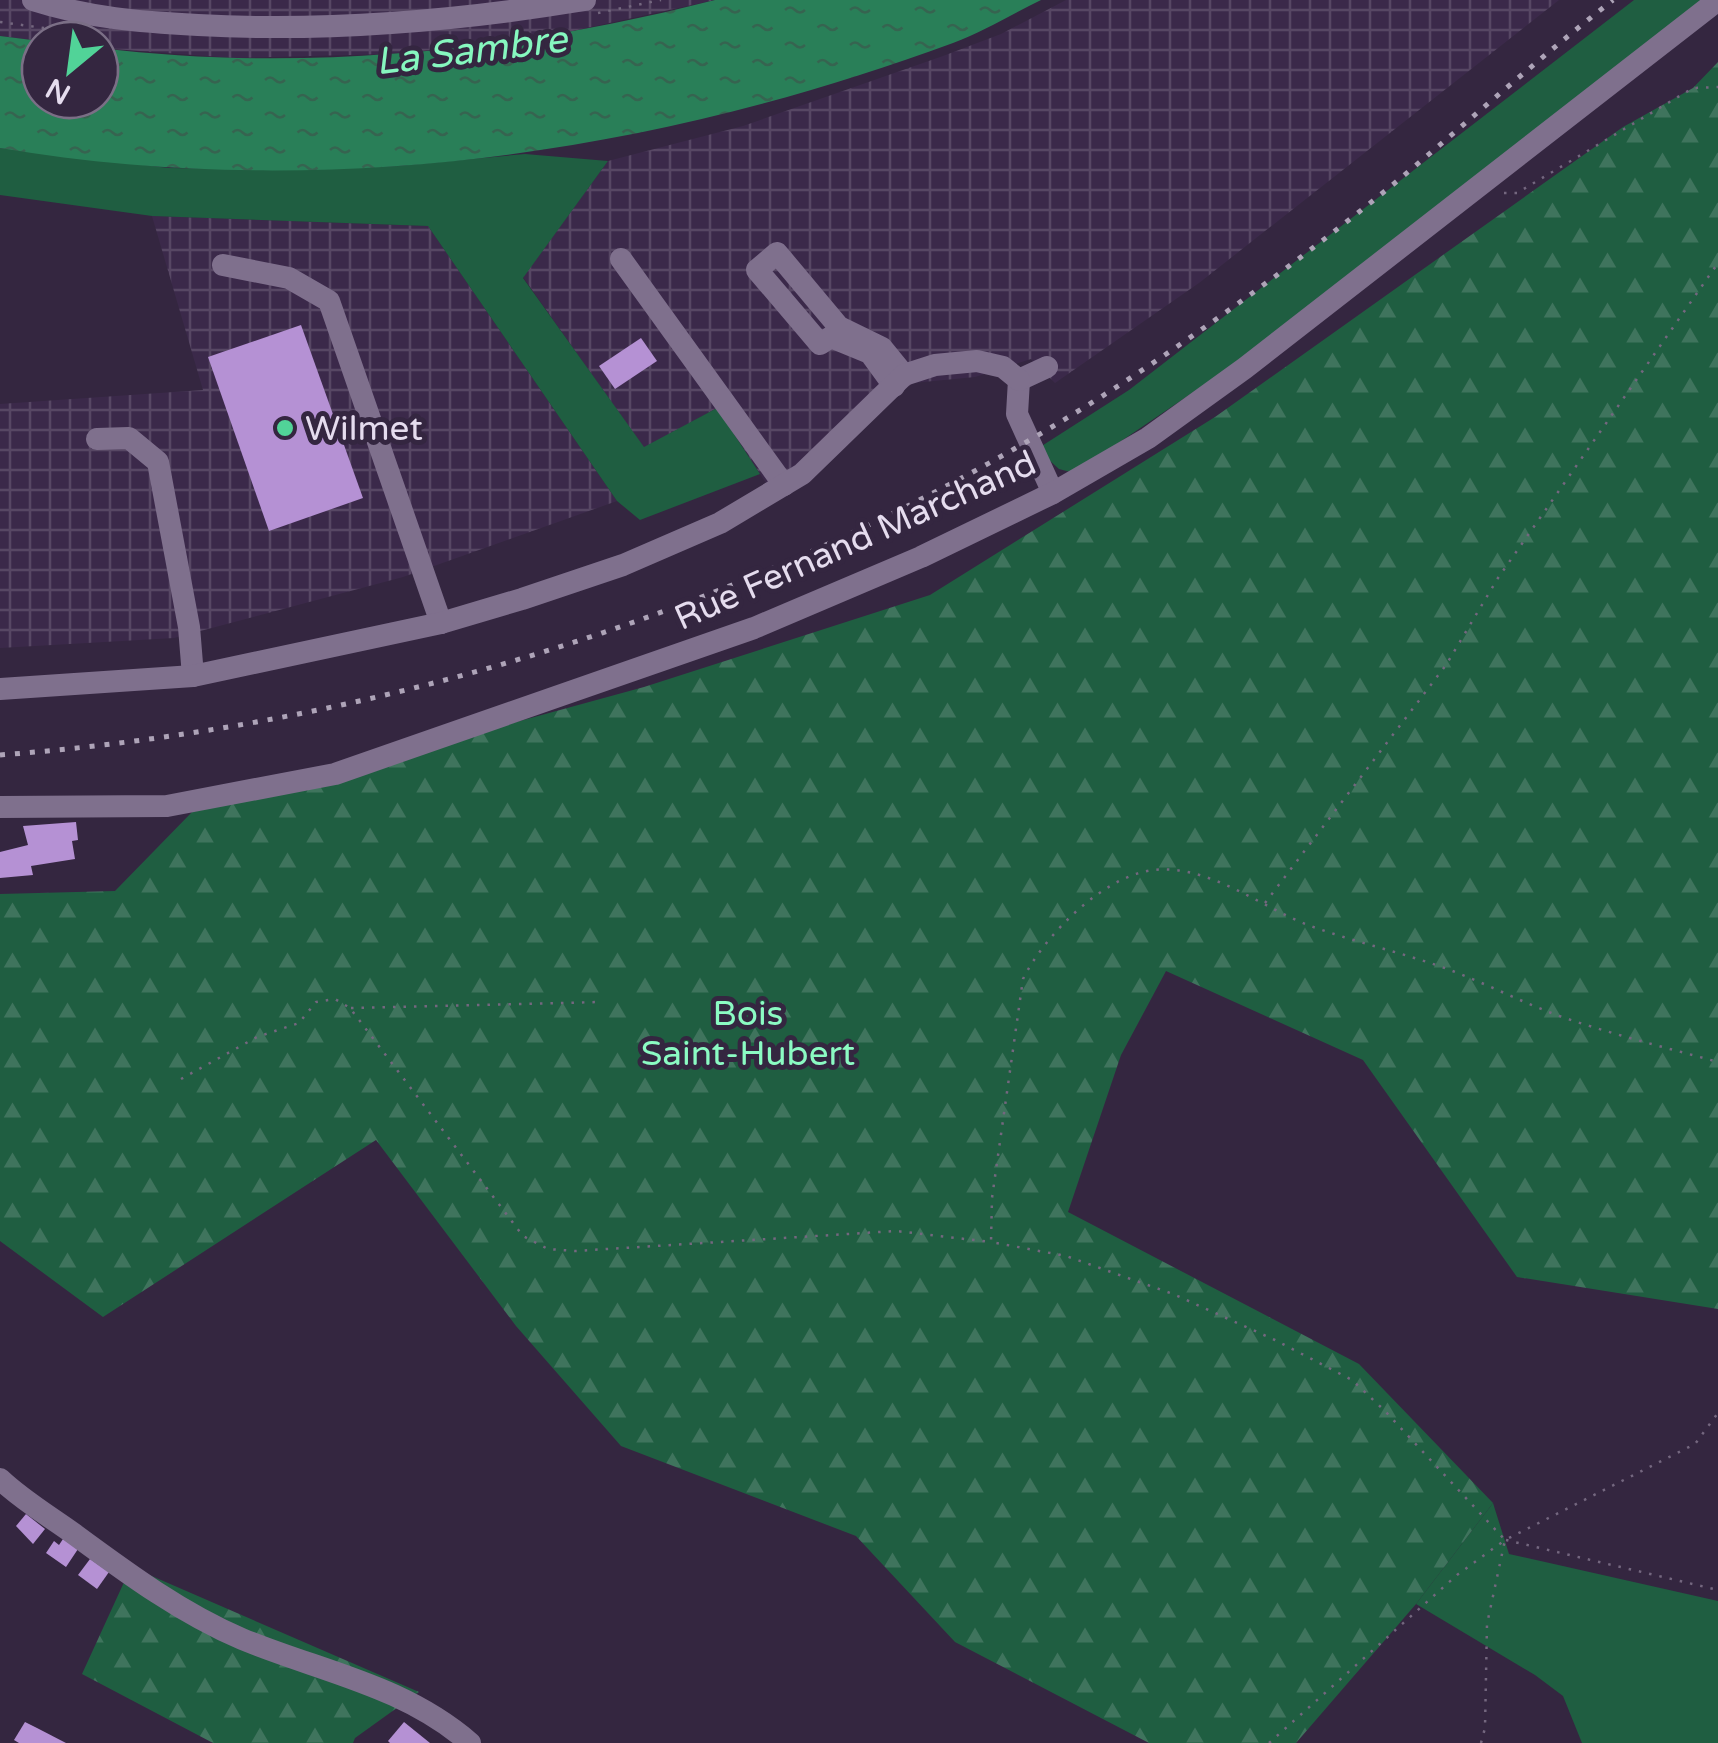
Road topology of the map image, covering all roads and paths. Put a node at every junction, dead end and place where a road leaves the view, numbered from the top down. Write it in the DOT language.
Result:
graph roads {
  1 [pos="34,0"];
  2 [pos="585,0"];
  3 [pos="1718,0"];
  4 [pos="1718,87"];
  5 [pos="1472,192"];
  6 [pos="621,259"];
  7 [pos="1718,263"];
  8 [pos="223,264"];
  9 [pos="1048,367"];
  10 [pos="1019,380"];
  11 [pos="899,381"];
  12 [pos="97,439"];
  13 [pos="784,486"];
  14 [pos="1053,493"];
  15 [pos="441,622"];
  16 [pos="193,676"];
  17 [pos="0,689"];
  18 [pos="0,807"];
  19 [pos="1264,904"];
  20 [pos="600,1002"];
  21 [pos="350,1008"];
  22 [pos="1718,1062"];
  23 [pos="181,1079"];
  24 [pos="992,1242"];
  25 [pos="1718,1413"];
  26 [pos="0,1479"];
  27 [pos="1505,1540"];
  28 [pos="1718,1590"];
  29 [pos="470,1743"];
  30 [pos="1268,1743"];
  31 [pos="1481,1743"];
  1 -- 2 [label="street"];
  3 -- 5 [label="street, Rue Fernand Marchand"];
  4 -- 5 [label="path"];
  5 -- 14 [label="street, Rue Fernand Marchand"];
  6 -- 13 [label="street"];
  7 -- 19 [label="path"];
  8 -- 15 [label="street"];
  9 -- 10 [label="street"];
  10 -- 11 [label="street"];
  10 -- 14 [label="street"];
  11 -- 11 [label="street"];
  11 -- 13 [label="street"];
  12 -- 16 [label="street"];
  13 -- 15 [label="street"];
  14 -- 18 [label="street, Rue Fernand Marchand"];
  15 -- 16 [label="street"];
  16 -- 17 [label="street"];
  19 -- 22 [label="path"];
  19 -- 24 [label="path"];
  20 -- 21 [label="path"];
  21 -- 23 [label="path"];
  21 -- 24 [label="path"];
  24 -- 27 [label="path"];
  25 -- 27 [label="path"];
  26 -- 29 [label="street"];
  27 -- 28 [label="path"];
  27 -- 30 [label="path"];
  27 -- 31 [label="path"];
}
